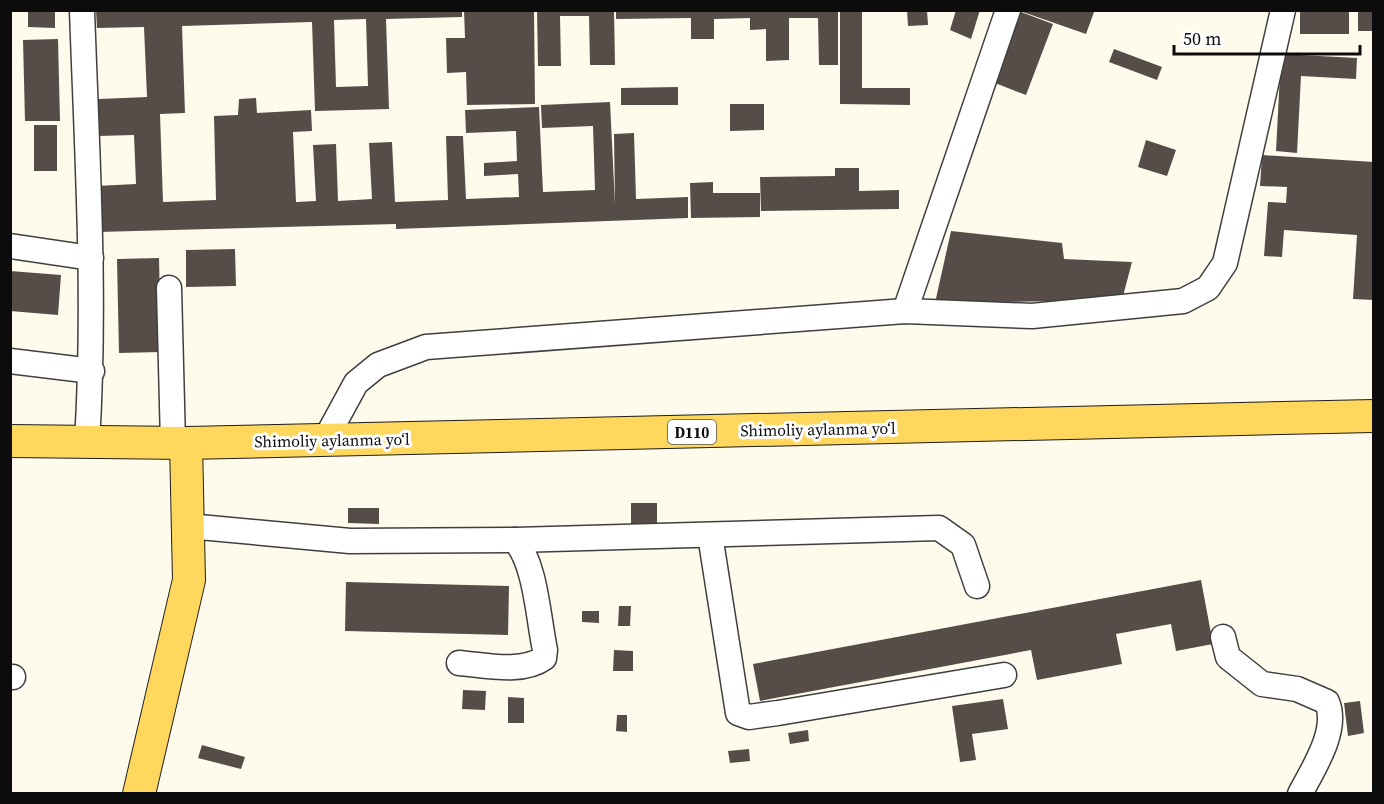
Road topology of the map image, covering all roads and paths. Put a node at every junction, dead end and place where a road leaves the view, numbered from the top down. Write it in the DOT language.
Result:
graph roads {
  1 [pos="82,10"];
  2 [pos="1008,10"];
  3 [pos="1283,10"];
  4 [pos="10,246"];
  5 [pos="91,258"];
  6 [pos="169,288"];
  7 [pos="904,311"];
  8 [pos="10,361"];
  9 [pos="92,371"];
  10 [pos="1374,416"];
  11 [pos="325,440"];
  12 [pos="10,441"];
  13 [pos="87,442"];
  14 [pos="180,443"];
  15 [pos="188,526"];
  16 [pos="710,535"];
  17 [pos="514,540"];
  18 [pos="977,586"];
  19 [pos="1223,637"];
  20 [pos="459,663"];
  21 [pos="1004,675"];
  22 [pos="139,794"];
  23 [pos="1300,794"];
  1 -- 5 [label="street"];
  2 -- 7 [label="street"];
  3 -- 7 [label="street"];
  4 -- 5 [label="street"];
  5 -- 9 [label="street"];
  6 -- 14 [label="street"];
  7 -- 11 [label="street"];
  8 -- 9 [label="street"];
  9 -- 13 [label="street"];
  10 -- 11 [label="main road, Shimoliy aylanma yoʻl / D110"];
  11 -- 14 [label="main road, Shimoliy aylanma yoʻl / D110"];
  12 -- 13 [label="main road, Shimoliy aylanma yoʻl / D110"];
  13 -- 14 [label="main road, Shimoliy aylanma yoʻl / D110"];
  14 -- 15 [label="main road"];
  15 -- 17 [label="street"];
  15 -- 22 [label="main road"];
  16 -- 17 [label="street"];
  16 -- 18 [label="street"];
  16 -- 21 [label="street"];
  17 -- 20 [label="street"];
  19 -- 23 [label="street"];
}
